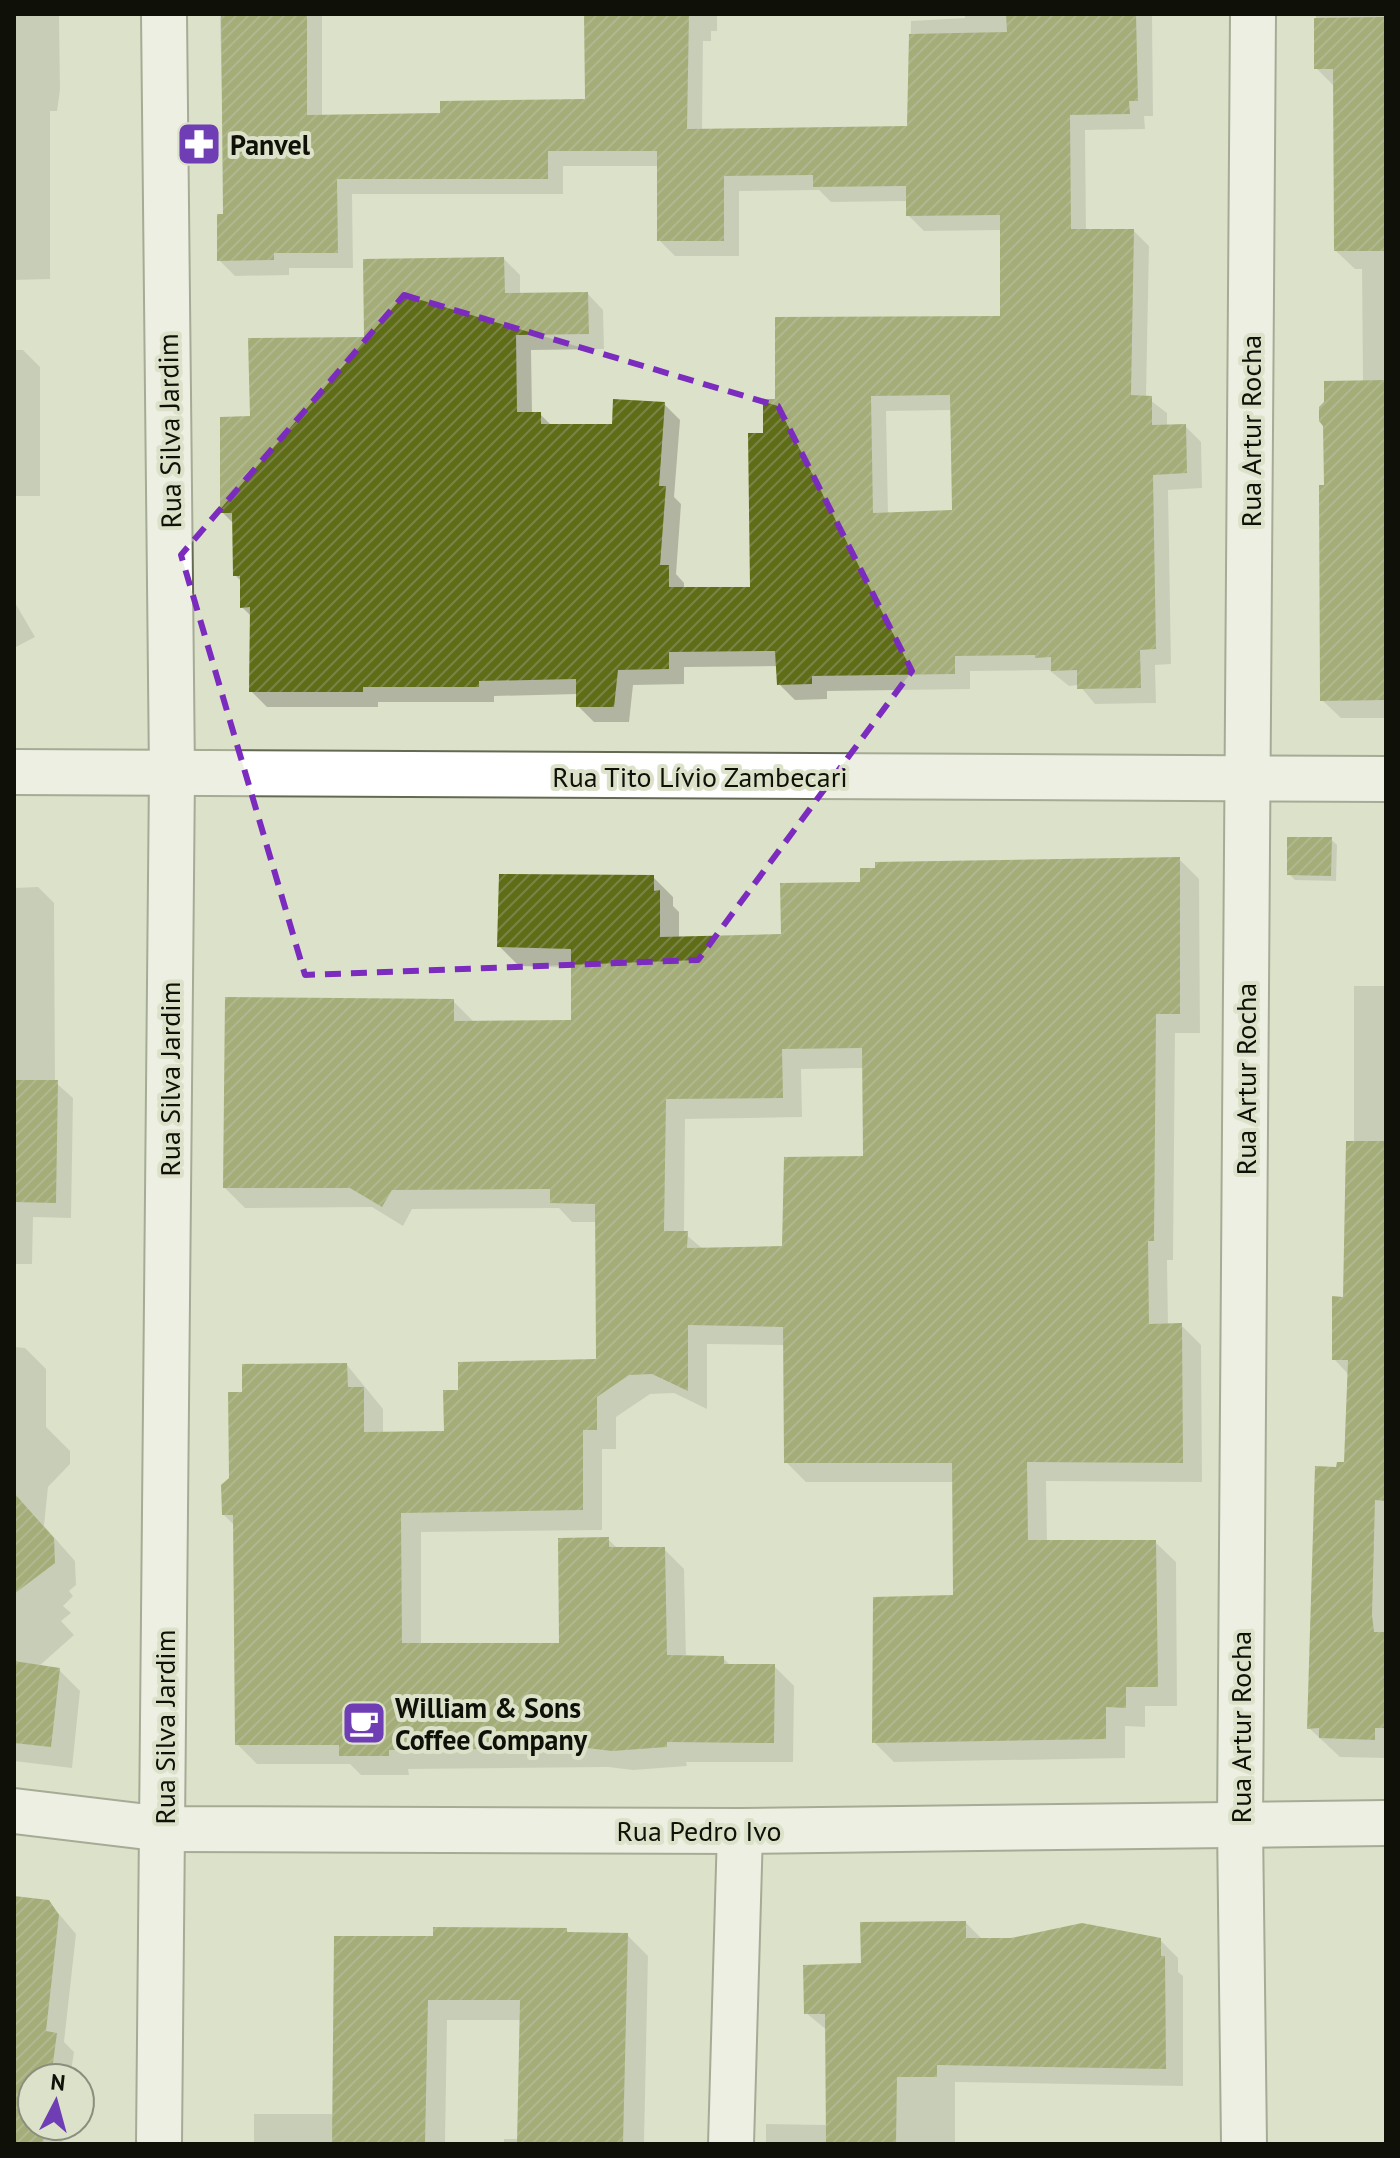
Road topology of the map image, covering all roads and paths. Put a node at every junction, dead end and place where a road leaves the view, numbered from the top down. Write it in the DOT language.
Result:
graph roads {
  1 [pos="164,14"];
  2 [pos="1253,14"];
  3 [pos="14,772"];
  4 [pos="172,773"];
  5 [pos="1248,778"];
  6 [pos="1386,779"];
  7 [pos="14,1811"];
  8 [pos="1386,1823"];
  9 [pos="1240,1825"];
  10 [pos="164,1829"];
  11 [pos="740,1831"];
  12 [pos="159,2144"];
  13 [pos="731,2144"];
  14 [pos="1244,2144"];
  1 -- 4 [label="street, Rua Silva Jardim"];
  2 -- 5 [label="street, Rua Artur Rocha"];
  3 -- 4 [label="street, Rua Tito Lívio Zambecari"];
  4 -- 5 [label="street, Rua Tito Lívio Zambecari"];
  4 -- 10 [label="street, Rua Silva Jardim"];
  5 -- 6 [label="street, Rua Tito Lívio Zambecari"];
  5 -- 9 [label="street, Rua Artur Rocha"];
  7 -- 10 [label="street, Rua Pedro Ivo"];
  8 -- 9 [label="street, Rua Pedro Ivo"];
  9 -- 11 [label="street, Rua Pedro Ivo"];
  9 -- 14 [label="street, Rua Artur Rocha"];
  10 -- 11 [label="street, Rua Pedro Ivo"];
  10 -- 12 [label="street, Rua Silva Jardim"];
  11 -- 13 [label="street"];
}
